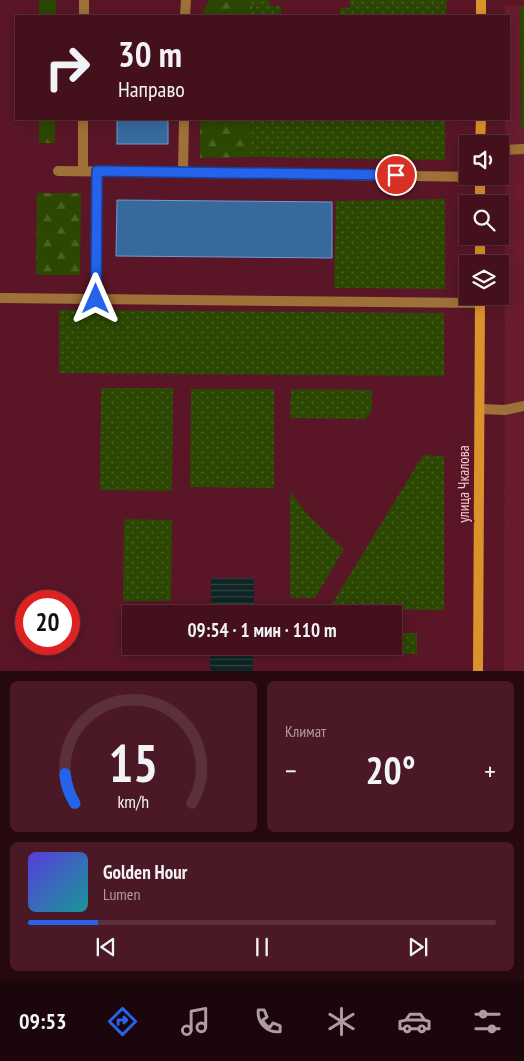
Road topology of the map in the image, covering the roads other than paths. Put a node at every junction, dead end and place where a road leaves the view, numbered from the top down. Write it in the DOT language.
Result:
graph roads {
  1 [pos="84,0"];
  2 [pos="186,0"];
  3 [pos="481,0"];
  4 [pos="84,15"];
  5 [pos="185,15"];
  6 [pos="481,15"];
  7 [pos="83,120"];
  8 [pos="184,120"];
  9 [pos="480,120"];
  10 [pos="480,135"];
  11 [pos="524,149"];
  12 [pos="509,150"];
  13 [pos="58,171"];
  14 [pos="83,171"];
  15 [pos="97,171"];
  16 [pos="183,172"];
  17 [pos="459,176"];
  18 [pos="0,298"];
  19 [pos="96,299"];
  20 [pos="459,300"];
  21 [pos="480,305"];
  22 [pos="524,406"];
  23 [pos="480,409"];
  24 [pos="478,671"];
  1 -- 4 [label="lane"];
  2 -- 5 [label="lane"];
  3 -- 6 [label="street"];
  7 -- 14 [label="lane"];
  8 -- 16 [label="lane"];
  9 -- 10 [label="street"];
  11 -- 12 [label="lane"];
  13 -- 14 [label="lane"];
  14 -- 15 [label="lane"];
  15 -- 16 [label="lane"];
  15 -- 19 [label="lane"];
  16 -- 17 [label="lane"];
  18 -- 19 [label="lane"];
  19 -- 20 [label="lane"];
  21 -- 23 [label="street, улица Чкалова"];
  22 -- 23 [label="lane"];
  23 -- 24 [label="street, улица Чкалова"];
}
